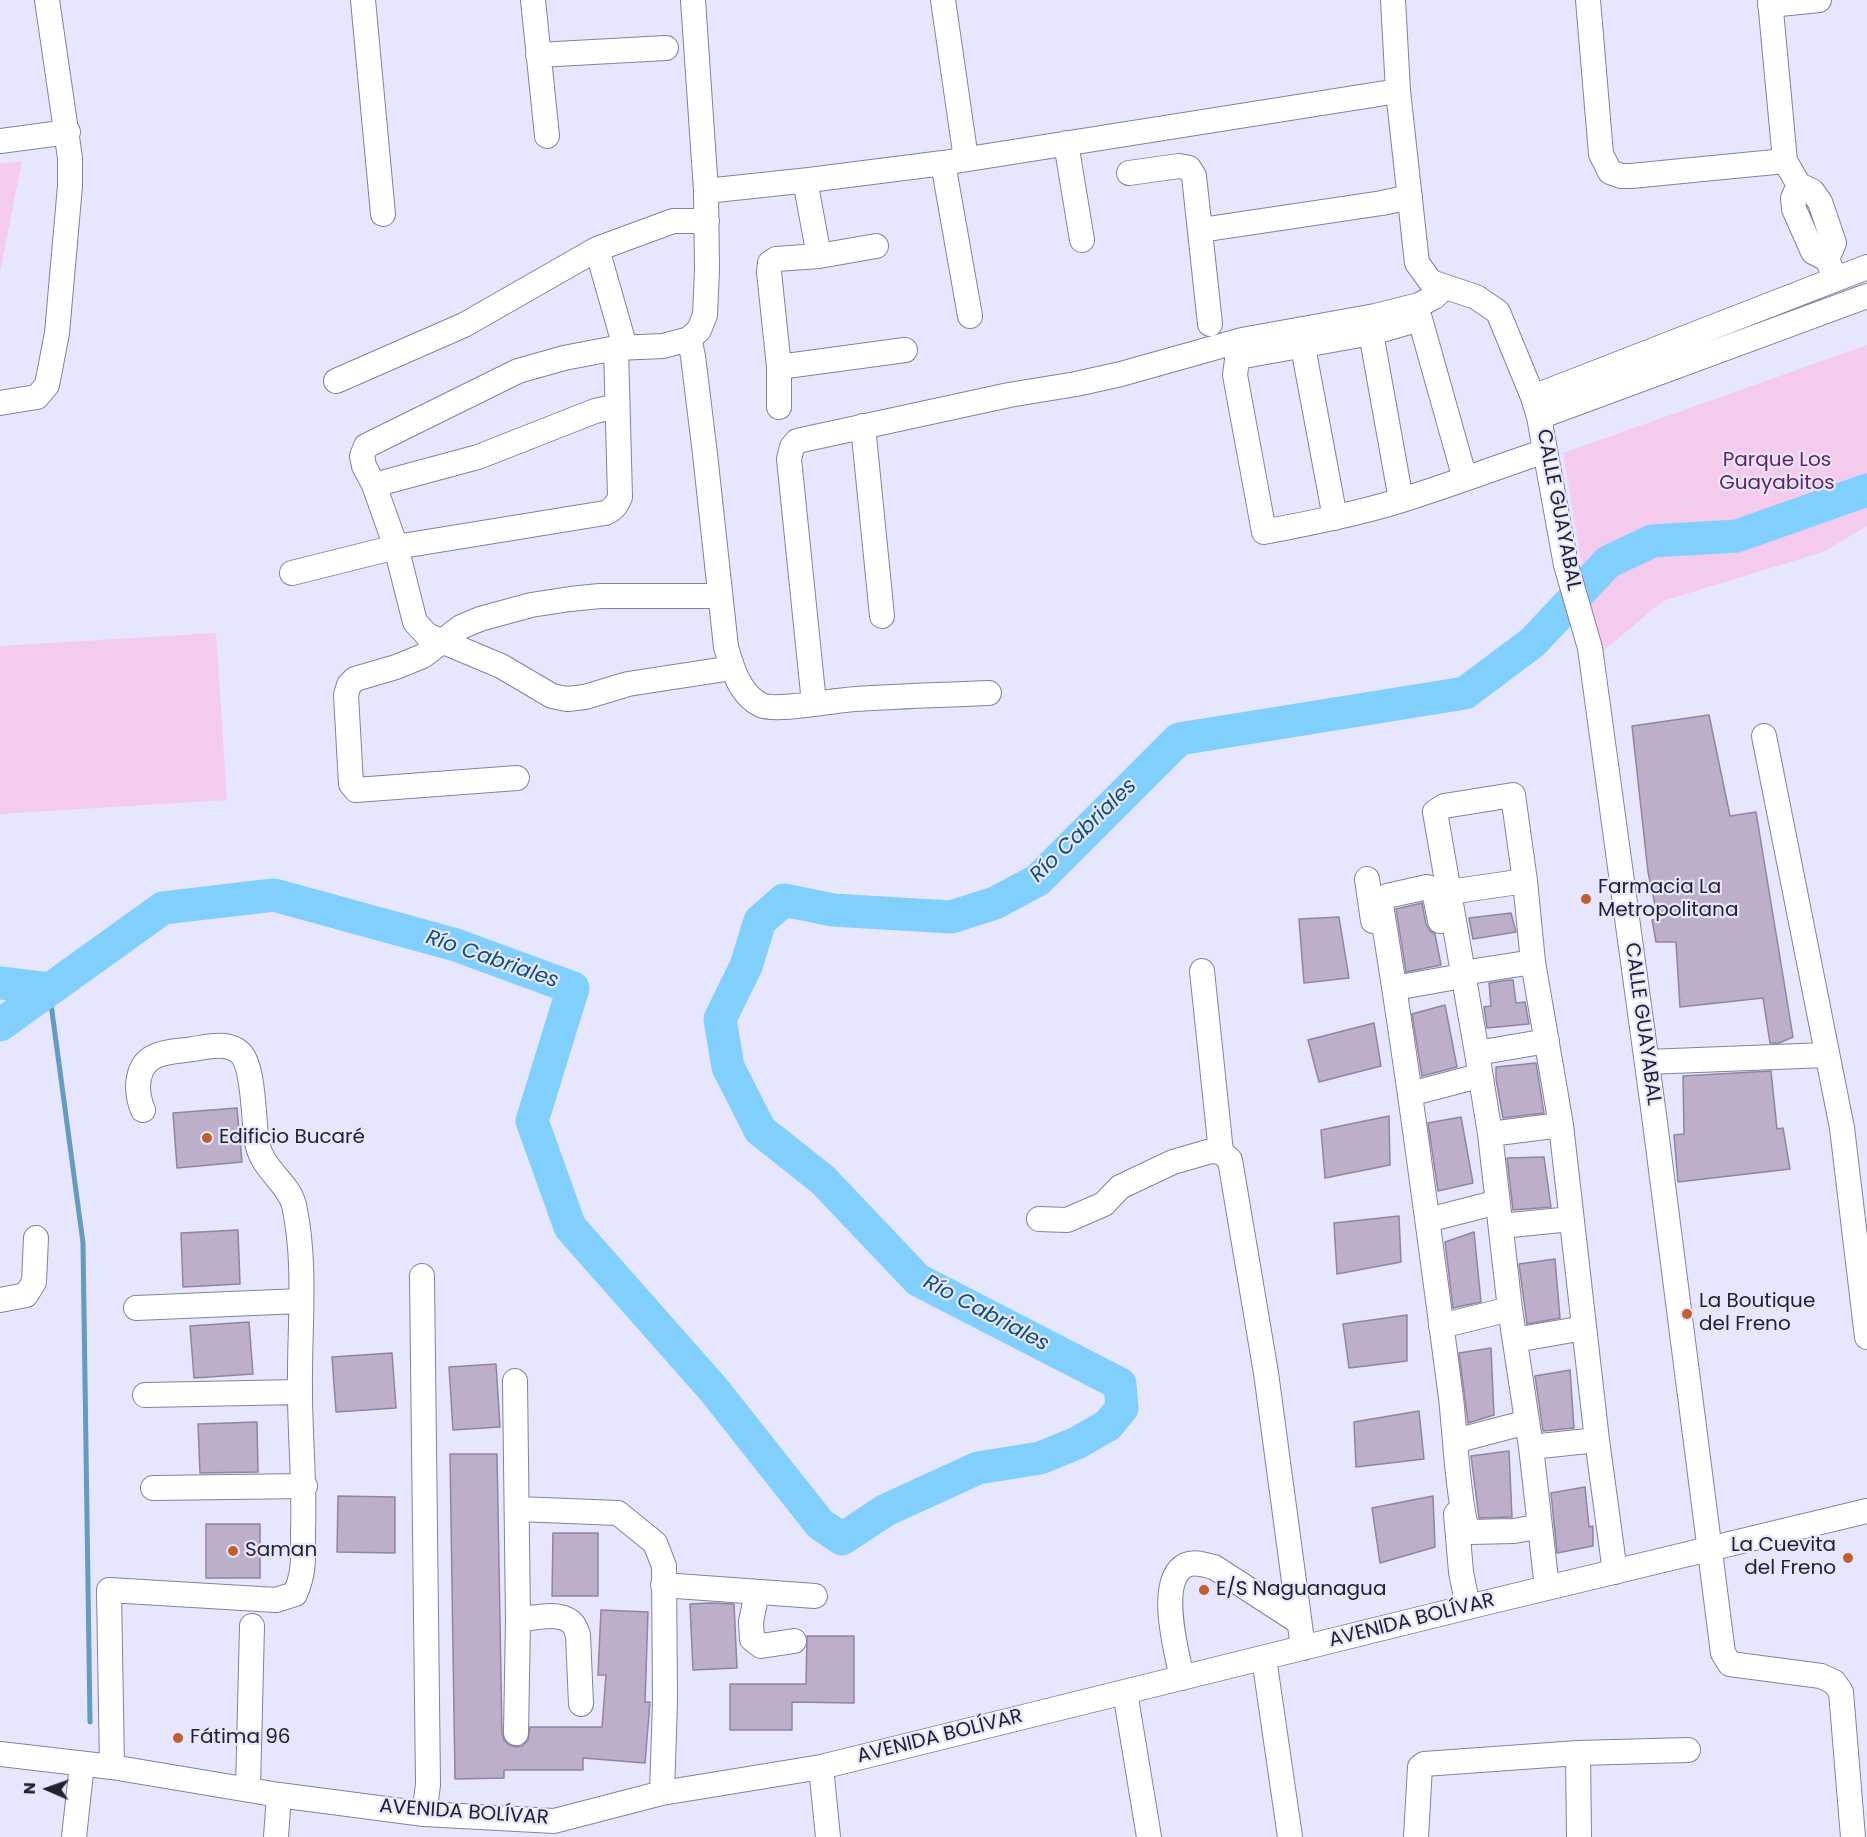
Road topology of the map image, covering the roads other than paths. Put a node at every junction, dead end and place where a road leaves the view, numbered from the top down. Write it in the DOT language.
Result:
graph roads {
  1 [pos="47,0"];
  2 [pos="363,0"];
  3 [pos="533,0"];
  4 [pos="693,0"];
  5 [pos="943,0"];
  6 [pos="1393,0"];
  7 [pos="1588,0"];
  8 [pos="1819,0"];
  9 [pos="1770,2"];
  10 [pos="666,48"];
  11 [pos="538,55"];
  12 [pos="1398,91"];
  13 [pos="68,132"];
  14 [pos="547,136"];
  15 [pos="0,141"];
  16 [pos="1066,143"];
  17 [pos="954,161"];
  18 [pos="1785,161"];
  19 [pos="1129,173"];
  20 [pos="809,180"];
  21 [pos="706,191"];
  22 [pos="1410,196"];
  23 [pos="383,214"];
  24 [pos="707,220"];
  25 [pos="1201,230"];
  26 [pos="1082,240"];
  27 [pos="876,246"];
  28 [pos="597,249"];
  29 [pos="819,256"];
  30 [pos="1867,267"];
  31 [pos="1831,269"];
  32 [pos="1445,286"];
  33 [pos="1856,300"];
  34 [pos="970,316"];
  35 [pos="1210,324"];
  36 [pos="1371,333"];
  37 [pos="689,339"];
  38 [pos="620,347"];
  39 [pos="1303,347"];
  40 [pos="905,350"];
  41 [pos="779,368"];
  42 [pos="336,381"];
  43 [pos="0,403"];
  44 [pos="617,406"];
  45 [pos="779,407"];
  46 [pos="1536,407"];
  47 [pos="863,426"];
  48 [pos="1545,451"];
  49 [pos="1465,479"];
  50 [pos="374,485"];
  51 [pos="1401,500"];
  52 [pos="1335,518"];
  53 [pos="396,546"];
  54 [pos="292,573"];
  55 [pos="720,596"];
  56 [pos="882,616"];
  57 [pos="442,642"];
  58 [pos="732,668"];
  59 [pos="989,693"];
  60 [pos="814,703"];
  61 [pos="1764,736"];
  62 [pos="518,778"];
  63 [pos="1367,879"];
  64 [pos="1525,881"];
  65 [pos="1449,892"];
  66 [pos="1533,962"];
  67 [pos="1202,971"];
  68 [pos="1457,976"];
  69 [pos="1395,988"];
  70 [pos="1547,1041"];
  71 [pos="1477,1053"];
  72 [pos="1826,1055"];
  73 [pos="1647,1062"];
  74 [pos="1471,1078"];
  75 [pos="1410,1094"];
  76 [pos="143,1110"];
  77 [pos="1561,1125"];
  78 [pos="1490,1134"];
  79 [pos="1221,1152"];
  80 [pos="1490,1204"];
  81 [pos="1039,1219"];
  82 [pos="1571,1219"];
  83 [pos="1428,1220"];
  84 [pos="1501,1226"];
  85 [pos="36,1238"];
  86 [pos="422,1276"];
  87 [pos="0,1300"];
  88 [pos="300,1301"];
  89 [pos="136,1308"];
  90 [pos="1502,1311"];
  91 [pos="1441,1326"];
  92 [pos="1584,1328"];
  93 [pos="1867,1337"];
  94 [pos="1515,1340"];
  95 [pos="515,1381"];
  96 [pos="300,1392"];
  97 [pos="145,1395"];
  98 [pos="1516,1425"];
  99 [pos="1597,1440"];
  100 [pos="1455,1441"];
  101 [pos="1531,1447"];
  102 [pos="304,1486"];
  103 [pos="153,1488"];
  104 [pos="518,1509"];
  105 [pos="1867,1511"];
  106 [pos="1530,1528"];
  107 [pos="1709,1550"];
  108 [pos="1615,1572"];
  109 [pos="663,1585"];
  110 [pos="1542,1589"];
  111 [pos="757,1592"];
  112 [pos="815,1596"];
  113 [pos="1468,1607"];
  114 [pos="518,1620"];
  115 [pos="1299,1622"];
  116 [pos="252,1626"];
  117 [pos="794,1641"];
  118 [pos="1303,1648"];
  119 [pos="1264,1658"];
  120 [pos="1182,1678"];
  121 [pos="1125,1692"];
  122 [pos="581,1704"];
  123 [pos="516,1733"];
  124 [pos="1,1750"];
  125 [pos="1688,1750"];
  126 [pos="1578,1753"];
  127 [pos="82,1764"];
  128 [pos="112,1767"];
  129 [pos="821,1767"];
  130 [pos="248,1789"];
  131 [pos="663,1793"];
  132 [pos="279,1795"];
  133 [pos="424,1814"];
  134 [pos="555,1829"];
  135 [pos="74,1837"];
  136 [pos="276,1837"];
  137 [pos="828,1837"];
  138 [pos="1149,1837"];
  139 [pos="1290,1837"];
  140 [pos="1416,1837"];
  141 [pos="1579,1837"];
  142 [pos="1852,1837"];
  1 -- 13 [label="street"];
  2 -- 23 [label="street"];
  3 -- 11 [label="street"];
  4 -- 21 [label="street"];
  5 -- 17 [label="street"];
  6 -- 12 [label="street, CALLE GUAYABAL"];
  7 -- 18 [label="street"];
  8 -- 9 [label="street"];
  9 -- 18 [label="street"];
  10 -- 11 [label="street"];
  11 -- 14 [label="street"];
  12 -- 16 [label="street"];
  12 -- 22 [label="street, CALLE GUAYABAL"];
  13 -- 15 [label="street"];
  13 -- 43 [label="street"];
  16 -- 17 [label="street"];
  16 -- 26 [label="street"];
  17 -- 20 [label="street"];
  17 -- 34 [label="street"];
  18 -- 31 [label="street"];
  19 -- 25 [label="street"];
  20 -- 21 [label="street"];
  20 -- 29 [label="street"];
  21 -- 24 [label="street"];
  22 -- 25 [label="street"];
  22 -- 32 [label="street, CALLE GUAYABAL"];
  24 -- 28 [label="street"];
  24 -- 37 [label="street"];
  25 -- 35 [label="street"];
  27 -- 29 [label="street"];
  28 -- 38 [label="street"];
  28 -- 42 [label="street"];
  29 -- 41 [label="street"];
  30 -- 31 [label="street"];
  31 -- 33 [label="street"];
  31 -- 46 [label="street"];
  32 -- 46 [label="street, CALLE GUAYABAL"];
  32 -- 47 [label="street"];
  33 -- 46 [label="street"];
  36 -- 39 [label="street"];
  36 -- 49 [label="street"];
  36 -- 51 [label="street"];
  37 -- 38 [label="street"];
  37 -- 55 [label="street"];
  38 -- 44 [label="street"];
  38 -- 50 [label="street"];
  39 -- 52 [label="street"];
  39 -- 52 [label="street"];
  40 -- 41 [label="street"];
  41 -- 45 [label="street"];
  44 -- 50 [label="street"];
  44 -- 53 [label="street"];
  46 -- 48 [label="street, CALLE GUAYABAL"];
  47 -- 56 [label="street"];
  47 -- 60 [label="street"];
  48 -- 49 [label="street"];
  48 -- 73 [label="street, CALLE GUAYABAL"];
  49 -- 51 [label="street"];
  50 -- 53 [label="street"];
  51 -- 52 [label="street"];
  53 -- 54 [label="street"];
  53 -- 57 [label="street"];
  55 -- 57 [label="street"];
  55 -- 58 [label="street"];
  57 -- 58 [label="street"];
  57 -- 62 [label="street"];
  58 -- 60 [label="street"];
  59 -- 60 [label="street"];
  61 -- 72 [label="street"];
  63 -- 113 [label="street"];
  64 -- 65 [label="street"];
  64 -- 65 [label="street"];
  64 -- 66 [label="street"];
  65 -- 68 [label="street"];
  66 -- 68 [label="street"];
  66 -- 70 [label="street"];
  67 -- 79 [label="street"];
  68 -- 69 [label="street"];
  68 -- 69 [label="street"];
  68 -- 71 [label="street"];
  68 -- 74 [label="street"];
  69 -- 75 [label="street"];
  70 -- 71 [label="street"];
  70 -- 77 [label="street"];
  71 -- 78 [label="street"];
  72 -- 73 [label="street"];
  72 -- 93 [label="street"];
  73 -- 107 [label="street, CALLE GUAYABAL"];
  74 -- 75 [label="street"];
  74 -- 80 [label="street"];
  75 -- 83 [label="street"];
  76 -- 88 [label="street"];
  77 -- 78 [label="street"];
  77 -- 82 [label="street"];
  78 -- 84 [label="street"];
  79 -- 81 [label="street"];
  79 -- 115 [label="street"];
  80 -- 83 [label="street"];
  80 -- 90 [label="street"];
  82 -- 84 [label="street"];
  82 -- 92 [label="street"];
  83 -- 91 [label="street"];
  84 -- 94 [label="street"];
  85 -- 87 [label="street"];
  86 -- 133 [label="street"];
  88 -- 89 [label="street"];
  88 -- 96 [label="street"];
  90 -- 91 [label="street"];
  90 -- 98 [label="street"];
  91 -- 100 [label="street"];
  92 -- 94 [label="street"];
  92 -- 99 [label="street"];
  94 -- 101 [label="street"];
  95 -- 104 [label="street"];
  96 -- 97 [label="street"];
  96 -- 102 [label="street"];
  98 -- 100 [label="street"];
  98 -- 106 [label="street"];
  99 -- 101 [label="street"];
  99 -- 108 [label="street"];
  100 -- 106 [label="street"];
  101 -- 110 [label="street"];
  102 -- 103 [label="street"];
  102 -- 128 [label="street"];
  104 -- 109 [label="street"];
  104 -- 114 [label="street"];
  105 -- 107 [label="street, AVENIDA BOLÍVAR"];
  106 -- 110 [label="street"];
  107 -- 108 [label="street, AVENIDA BOLÍVAR"];
  107 -- 142 [label="street, CALLE GUAYABAL"];
  108 -- 110 [label="street, AVENIDA BOLÍVAR"];
  109 -- 111 [label="street"];
  109 -- 131 [label="street"];
  110 -- 113 [label="street, AVENIDA BOLÍVAR"];
  111 -- 112 [label="street"];
  111 -- 117 [label="street"];
  113 -- 118 [label="street, AVENIDA BOLÍVAR"];
  114 -- 122 [label="street"];
  114 -- 123 [label="street"];
  115 -- 118 [label="street"];
  115 -- 120 [label="street"];
  116 -- 130 [label="street"];
  118 -- 119 [label="street, AVENIDA BOLÍVAR"];
  119 -- 120 [label="street, AVENIDA BOLÍVAR"];
  119 -- 139 [label="street"];
  120 -- 121 [label="street, AVENIDA BOLÍVAR"];
  121 -- 129 [label="street, AVENIDA BOLÍVAR"];
  121 -- 138 [label="street"];
  124 -- 127 [label="street, AVENIDA BOLÍVAR"];
  125 -- 126 [label="street"];
  126 -- 140 [label="street"];
  126 -- 141 [label="street"];
  127 -- 128 [label="street, AVENIDA BOLÍVAR"];
  127 -- 135 [label="street"];
  128 -- 130 [label="street, AVENIDA BOLÍVAR"];
  129 -- 131 [label="street, AVENIDA BOLÍVAR"];
  129 -- 137 [label="street"];
  130 -- 132 [label="street, AVENIDA BOLÍVAR"];
  131 -- 134 [label="street, AVENIDA BOLÍVAR"];
  132 -- 133 [label="street, AVENIDA BOLÍVAR"];
  132 -- 136 [label="street"];
  133 -- 134 [label="street, AVENIDA BOLÍVAR"];
}
